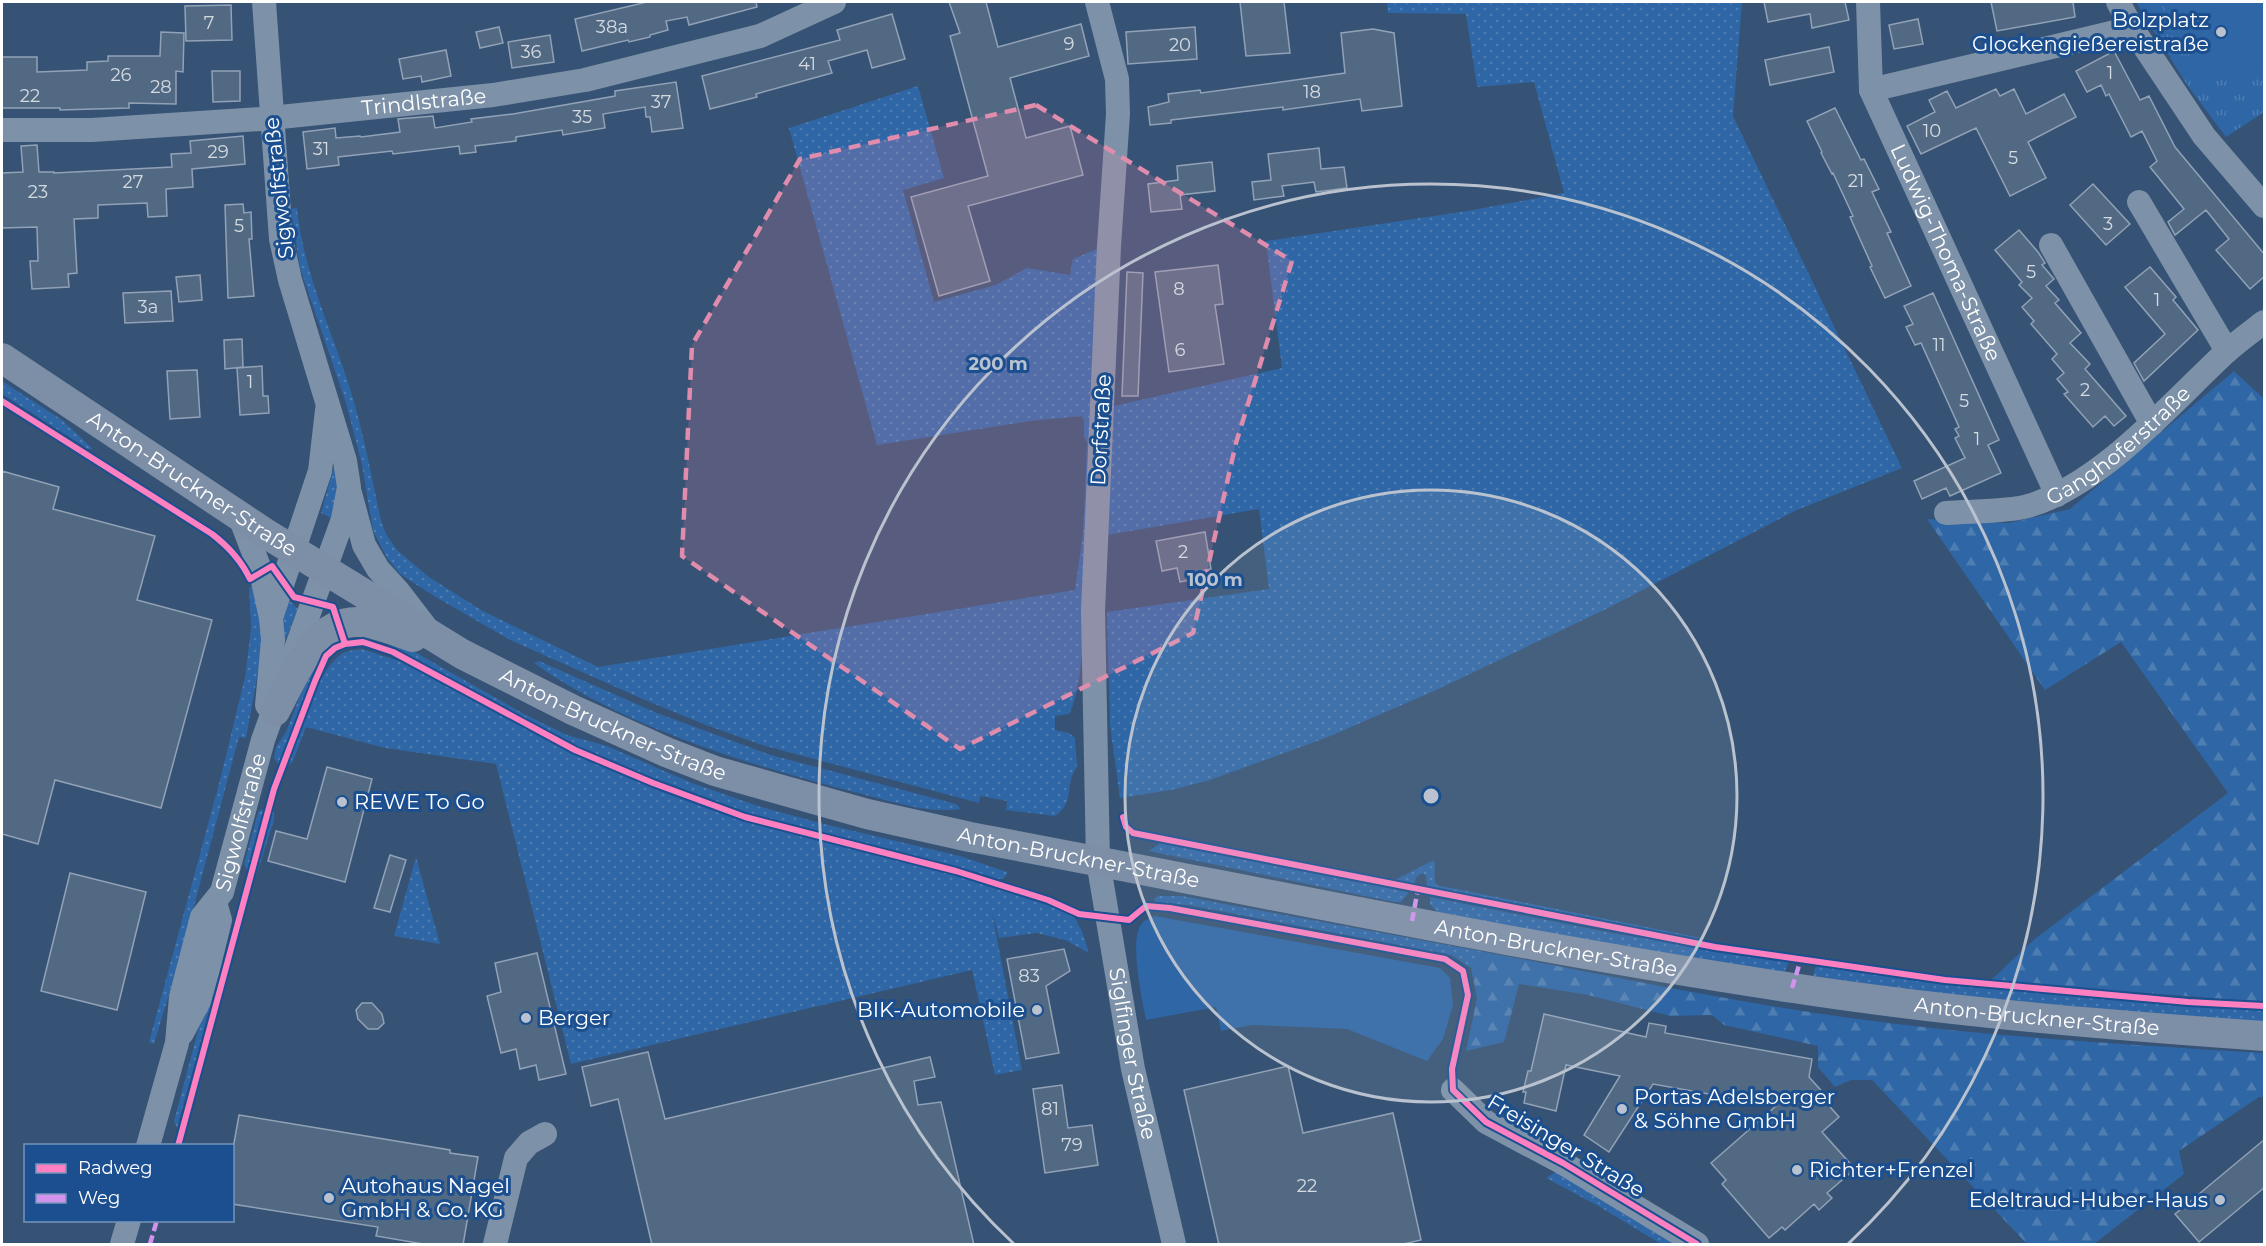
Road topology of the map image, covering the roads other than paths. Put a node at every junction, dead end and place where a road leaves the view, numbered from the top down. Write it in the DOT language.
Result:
graph roads {
  1 [pos="264,2"];
  2 [pos="834,2"];
  3 [pos="1097,2"];
  4 [pos="1868,2"];
  5 [pos="2118,2"];
  6 [pos="2132,28"];
  7 [pos="1871,90"];
  8 [pos="271,118"];
  9 [pos="2,130"];
  10 [pos="2139,202"];
  11 [pos="2265,207"];
  12 [pos="2051,245"];
  13 [pos="2265,322"];
  14 [pos="2227,351"];
  15 [pos="2,358"];
  16 [pos="327,404"];
  17 [pos="2151,424"];
  18 [pos="349,487"];
  19 [pos="2057,495"];
  20 [pos="1946,513"];
  21 [pos="240,518"];
  22 [pos="294,551"];
  23 [pos="325,570"];
  24 [pos="271,618"];
  25 [pos="431,634"];
  26 [pos="462,654"];
  27 [pos="275,711"];
  28 [pos="263,740"];
  29 [pos="1098,861"];
  30 [pos="2265,1036"];
  31 [pos="1453,1090"];
  32 [pos="545,1134"];
  33 [pos="149,1144"];
  34 [pos="129,1222"];
  35 [pos="122,1245"];
  36 [pos="495,1245"];
  37 [pos="1174,1245"];
  38 [pos="1697,1245"];
  1 -- 8 [label="street, Sigwolfstraße"];
  2 -- 8 [label="street, Trindlstraße"];
  3 -- 29 [label="street, Dorfstraße"];
  4 -- 7 [label="street, Ludwig-Thoma-Straße"];
  5 -- 6 [label="street"];
  6 -- 7 [label="street"];
  6 -- 11 [label="street"];
  7 -- 19 [label="street, Ludwig-Thoma-Straße"];
  8 -- 9 [label="street, Trindlstraße"];
  8 -- 16 [label="street, Sigwolfstraße"];
  10 -- 14 [label="street"];
  12 -- 17 [label="street"];
  13 -- 14 [label="street, Ganghoferstraße"];
  14 -- 17 [label="street, Ganghoferstraße"];
  15 -- 21 [label="main road, Anton-Bruckner-Straße"];
  16 -- 18 [label="street, Sigwolfstraße"];
  16 -- 22 [label="street, Sigwolfstraße"];
  17 -- 19 [label="street, Ganghoferstraße"];
  18 -- 23 [label="street, Sigwolfstraße"];
  18 -- 25 [label="street"];
  19 -- 20 [label="street, Ganghoferstraße"];
  21 -- 22 [label="main road, Anton-Bruckner-Straße"];
  21 -- 24 [label="street"];
  22 -- 23 [label="main road, Anton-Bruckner-Straße"];
  22 -- 24 [label="street, Sigwolfstraße"];
  23 -- 25 [label="main road, Anton-Bruckner-Straße"];
  23 -- 27 [label="street, Sigwolfstraße"];
  24 -- 28 [label="street, Sigwolfstraße"];
  25 -- 26 [label="main road, Anton-Bruckner-Straße"];
  26 -- 27 [label="main road"];
  26 -- 29 [label="main road, Anton-Bruckner-Straße"];
  27 -- 28 [label="street, Sigwolfstraße"];
  28 -- 33 [label="street, Sigwolfstraße"];
  29 -- 30 [label="main road, Anton-Bruckner-Straße"];
  29 -- 37 [label="street, Siglfinger Straße"];
  31 -- 38 [label="street, Freisinger Straße"];
  32 -- 36 [label="street"];
  34 -- 35 [label="street"];
}
